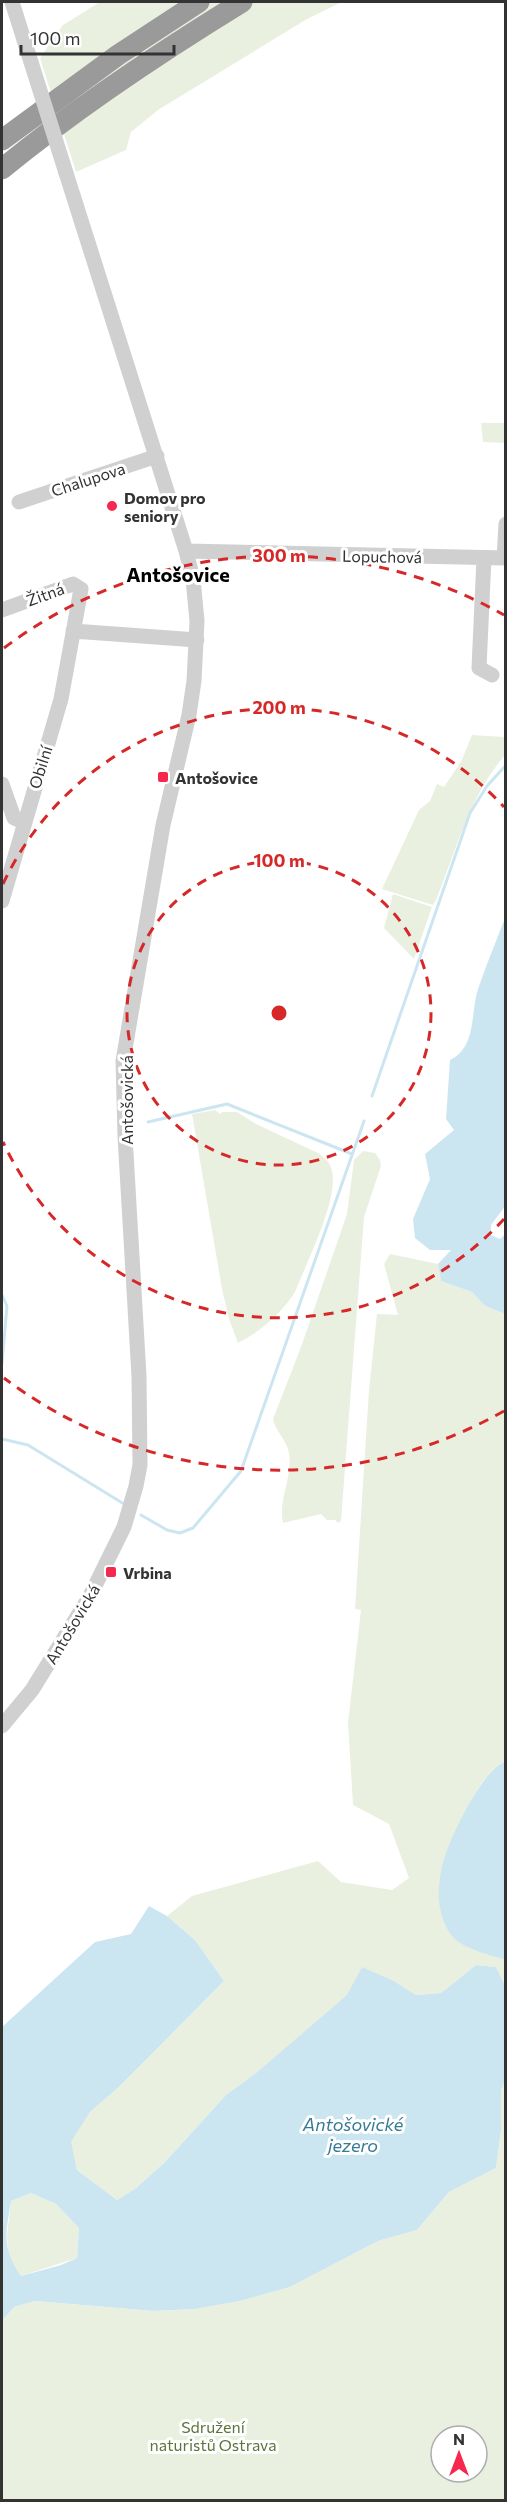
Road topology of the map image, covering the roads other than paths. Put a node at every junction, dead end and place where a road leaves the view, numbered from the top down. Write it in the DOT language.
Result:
graph roads {
  1 [pos="12,2"];
  2 [pos="199,2"];
  3 [pos="242,2"];
  4 [pos="2,140"];
  5 [pos="2,169"];
  6 [pos="156,452"];
  7 [pos="19,502"];
  8 [pos="506,524"];
  9 [pos="186,551"];
  10 [pos="484,558"];
  11 [pos="505,558"];
  12 [pos="2,610"];
  13 [pos="73,631"];
  14 [pos="197,640"];
  15 [pos="492,675"];
  16 [pos="2,784"];
  17 [pos="23,822"];
  18 [pos="2,901"];
  19 [pos="2,1726"];
  1 -- 6 [label="street, Antošovická, bridge"];
  2 -- 4 [label="highway"];
  3 -- 5 [label="highway"];
  6 -- 7 [label="street, Chalupova"];
  6 -- 9 [label="street, Antošovická"];
  8 -- 11 [label="street"];
  9 -- 10 [label="street, Lopuchová"];
  9 -- 14 [label="street, Antošovická"];
  10 -- 11 [label="street, Lopuchová"];
  10 -- 15 [label="street"];
  12 -- 13 [label="street, Žitná"];
  13 -- 14 [label="street"];
  13 -- 17 [label="street, Obilní"];
  14 -- 19 [label="street, Antošovická"];
  16 -- 17 [label="street"];
  17 -- 18 [label="street, Obilní"];
}
